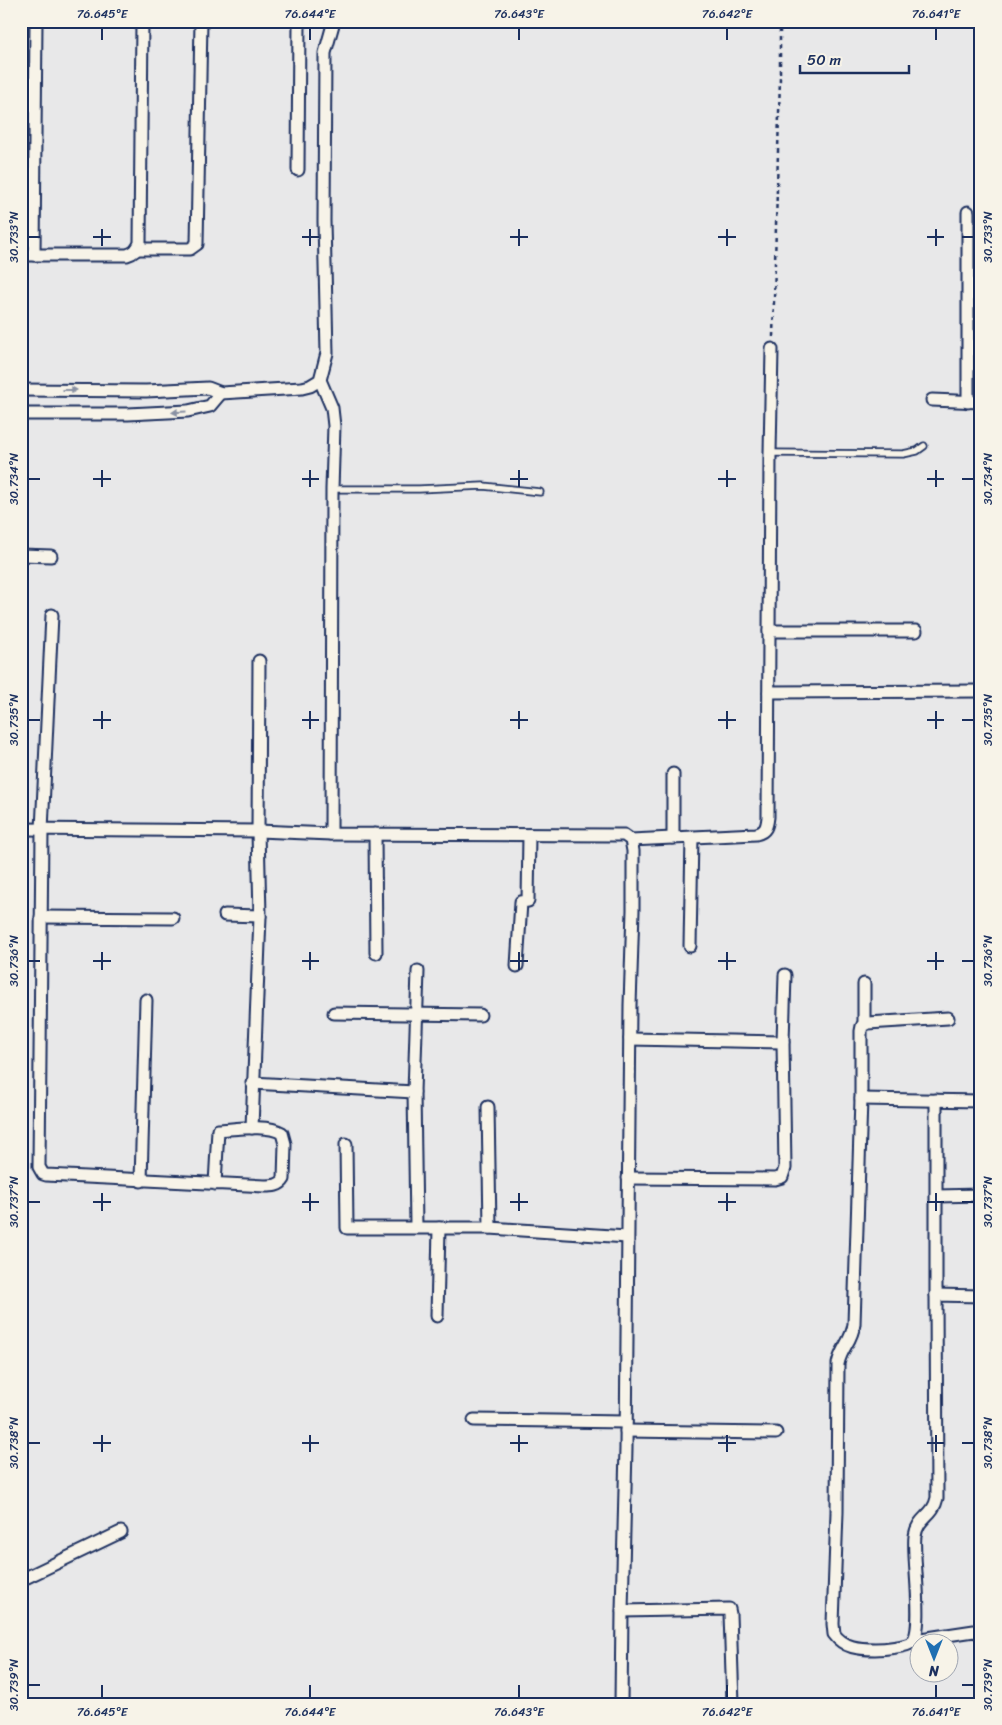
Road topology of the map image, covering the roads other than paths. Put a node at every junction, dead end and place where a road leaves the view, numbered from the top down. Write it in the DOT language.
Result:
graph roads {
  1 [pos="36,21"];
  2 [pos="142,21"];
  3 [pos="201,21"];
  4 [pos="299,21"];
  5 [pos="334,21"];
  6 [pos="298,170"];
  7 [pos="968,212"];
  8 [pos="137,249"];
  9 [pos="21,255"];
  10 [pos="34,255"];
  11 [pos="772,349"];
  12 [pos="320,380"];
  13 [pos="21,390"];
  14 [pos="221,393"];
  15 [pos="932,400"];
  16 [pos="968,402"];
  17 [pos="981,402"];
  18 [pos="21,414"];
  19 [pos="924,446"];
  20 [pos="770,453"];
  21 [pos="332,489"];
  22 [pos="540,492"];
  23 [pos="21,555"];
  24 [pos="51,556"];
  25 [pos="52,615"];
  26 [pos="769,631"];
  27 [pos="916,631"];
  28 [pos="259,661"];
  29 [pos="981,691"];
  30 [pos="769,692"];
  31 [pos="673,774"];
  32 [pos="21,829"];
  33 [pos="42,830"];
  34 [pos="258,831"];
  35 [pos="331,834"];
  36 [pos="375,834"];
  37 [pos="529,835"];
  38 [pos="692,837"];
  39 [pos="673,838"];
  40 [pos="631,840"];
  41 [pos="224,915"];
  42 [pos="260,916"];
  43 [pos="41,917"];
  44 [pos="173,918"];
  45 [pos="690,946"];
  46 [pos="376,953"];
  47 [pos="517,966"];
  48 [pos="418,971"];
  49 [pos="785,975"];
  50 [pos="864,984"];
  51 [pos="146,1000"];
  52 [pos="334,1013"];
  53 [pos="416,1014"];
  54 [pos="480,1015"];
  55 [pos="948,1018"];
  56 [pos="864,1024"];
  57 [pos="630,1039"];
  58 [pos="783,1042"];
  59 [pos="252,1083"];
  60 [pos="414,1092"];
  61 [pos="861,1099"];
  62 [pos="936,1100"];
  63 [pos="981,1101"];
  64 [pos="488,1107"];
  65 [pos="252,1128"];
  66 [pos="346,1144"];
  67 [pos="628,1178"];
  68 [pos="141,1181"];
  69 [pos="215,1184"];
  70 [pos="981,1195"];
  71 [pos="936,1196"];
  72 [pos="416,1227"];
  73 [pos="439,1228"];
  74 [pos="490,1228"];
  75 [pos="627,1238"];
  76 [pos="936,1295"];
  77 [pos="981,1296"];
  78 [pos="438,1316"];
  79 [pos="474,1420"];
  80 [pos="626,1426"];
  81 [pos="776,1433"];
  82 [pos="121,1532"];
  83 [pos="21,1580"];
  84 [pos="622,1611"];
  85 [pos="916,1632"];
  86 [pos="960,1633"];
  87 [pos="981,1634"];
  88 [pos="910,1643"];
  89 [pos="622,1704"];
  90 [pos="733,1704"];
  1 -- 10 [label="street"];
  2 -- 8 [label="street"];
  3 -- 8 [label="street"];
  4 -- 6 [label="street"];
  5 -- 12 [label="street"];
  7 -- 16 [label="street"];
  8 -- 10 [label="street"];
  9 -- 10 [label="street"];
  11 -- 20 [label="street"];
  12 -- 14 [label="street"];
  12 -- 21 [label="street"];
  13 -- 14 [label="street, one-way"];
  14 -- 18 [label="street, one-way"];
  15 -- 16 [label="street"];
  16 -- 17 [label="street"];
  19 -- 20 [label="lane"];
  20 -- 26 [label="street"];
  21 -- 22 [label="lane"];
  21 -- 35 [label="street"];
  23 -- 24 [label="street"];
  25 -- 33 [label="street"];
  26 -- 27 [label="street"];
  26 -- 30 [label="street"];
  28 -- 34 [label="street"];
  29 -- 30 [label="street"];
  30 -- 38 [label="street"];
  31 -- 39 [label="street"];
  32 -- 33 [label="street"];
  33 -- 34 [label="street"];
  33 -- 43 [label="street"];
  34 -- 35 [label="street"];
  34 -- 42 [label="street"];
  35 -- 36 [label="street"];
  36 -- 37 [label="street"];
  36 -- 46 [label="street"];
  37 -- 40 [label="street"];
  37 -- 47 [label="street"];
  38 -- 39 [label="street"];
  38 -- 45 [label="street"];
  39 -- 40 [label="street"];
  40 -- 57 [label="street"];
  41 -- 42 [label="street"];
  42 -- 59 [label="street"];
  43 -- 44 [label="street"];
  43 -- 68 [label="street"];
  48 -- 53 [label="street"];
  49 -- 58 [label="street"];
  50 -- 56 [label="street"];
  51 -- 68 [label="street"];
  52 -- 53 [label="street"];
  53 -- 54 [label="street"];
  53 -- 60 [label="street"];
  55 -- 56 [label="street"];
  56 -- 61 [label="street"];
  57 -- 58 [label="street"];
  57 -- 67 [label="street"];
  58 -- 67 [label="street"];
  59 -- 60 [label="street"];
  59 -- 65 [label="street"];
  60 -- 72 [label="street"];
  61 -- 62 [label="street"];
  61 -- 88 [label="street"];
  62 -- 63 [label="street"];
  62 -- 71 [label="street"];
  64 -- 74 [label="street"];
  65 -- 69 [label="street"];
  65 -- 69 [label="street"];
  66 -- 72 [label="street"];
  67 -- 75 [label="street"];
  68 -- 69 [label="street"];
  70 -- 71 [label="street"];
  71 -- 76 [label="street"];
  72 -- 73 [label="street"];
  73 -- 74 [label="street"];
  73 -- 78 [label="street"];
  74 -- 75 [label="street"];
  75 -- 80 [label="street"];
  76 -- 77 [label="street"];
  76 -- 85 [label="street"];
  79 -- 80 [label="street"];
  80 -- 81 [label="street"];
  80 -- 84 [label="street"];
  82 -- 83 [label="street"];
  84 -- 89 [label="street"];
  84 -- 90 [label="street"];
  86 -- 87 [label="street"];
}
